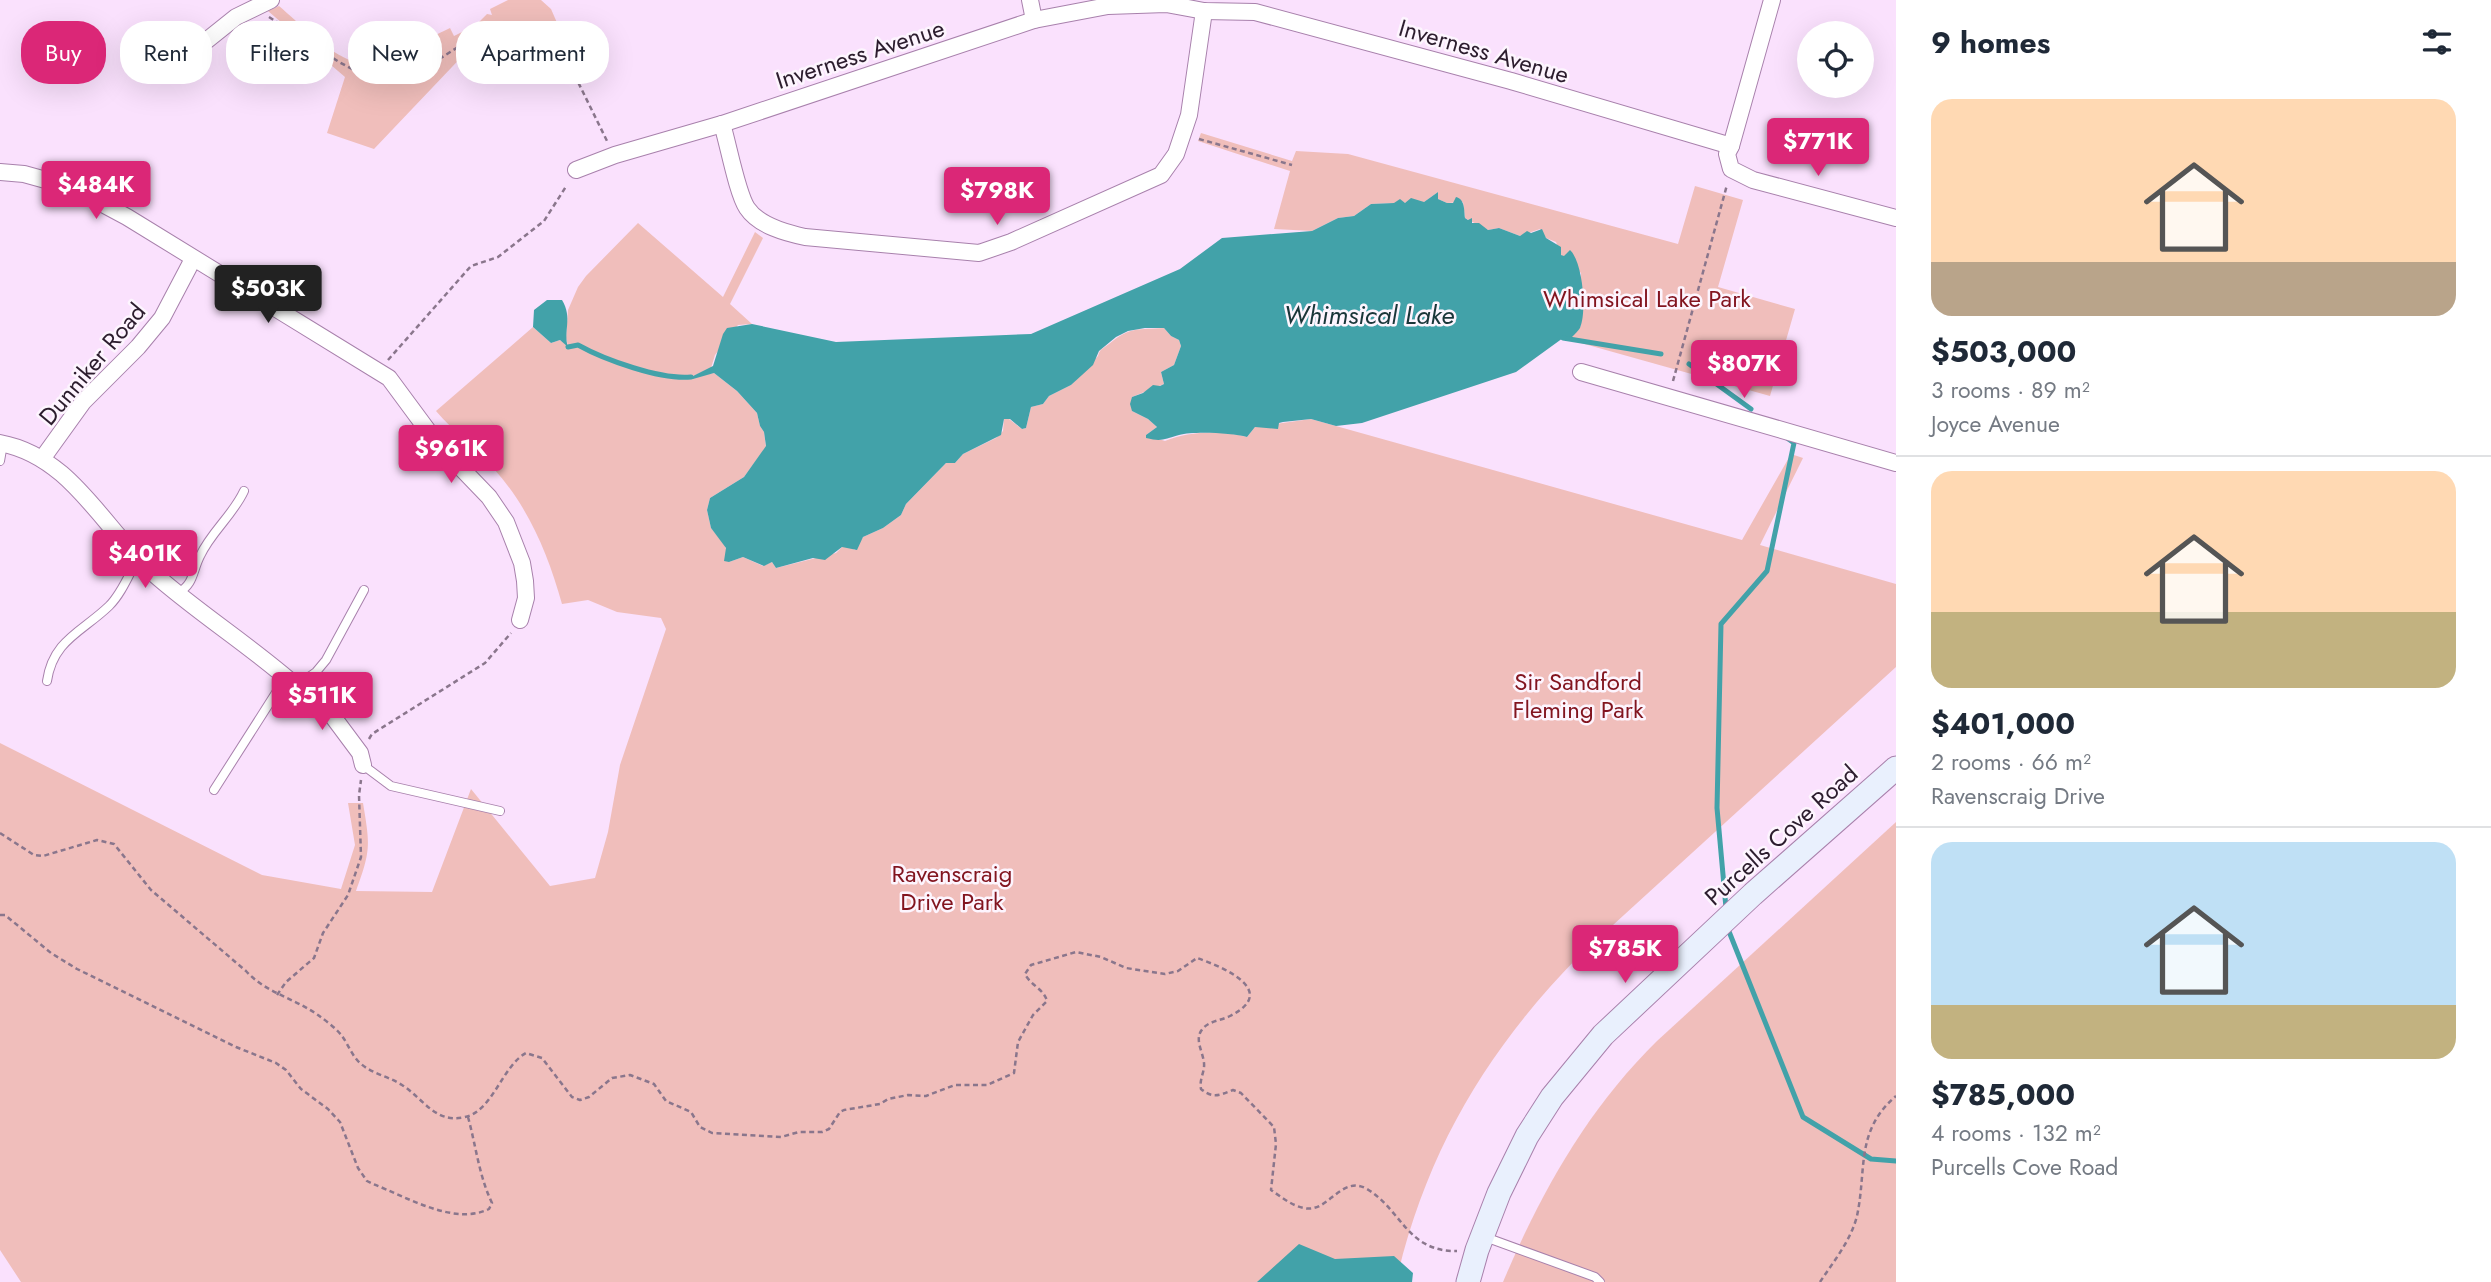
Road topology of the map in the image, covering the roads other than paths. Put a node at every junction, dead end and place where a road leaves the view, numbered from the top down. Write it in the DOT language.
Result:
graph roads {
  1 [pos="271,0"];
  2 [pos="1030,0"];
  3 [pos="1772,0"];
  4 [pos="1204,11"];
  5 [pos="1034,20"];
  6 [pos="212,36"];
  7 [pos="722,124"];
  8 [pos="1731,146"];
  9 [pos="576,170"];
  10 [pos="0,172"];
  11 [pos="1896,218"];
  12 [pos="194,259"];
  13 [pos="1581,372"];
  14 [pos="1,444"];
  15 [pos="42,459"];
  16 [pos="0,461"];
  17 [pos="1896,463"];
  18 [pos="244,491"];
  19 [pos="138,558"];
  20 [pos="364,590"];
  21 [pos="178,593"];
  22 [pos="520,620"];
  23 [pos="47,681"];
  24 [pos="291,682"];
  25 [pos="362,759"];
  26 [pos="1896,768"];
  27 [pos="214,790"];
  28 [pos="500,811"];
  29 [pos="1480,1243"];
  30 [pos="1468,1282"];
  31 [pos="1600,1282"];
  1 -- 6 [label="street"];
  2 -- 5 [label="street"];
  3 -- 8 [label="street"];
  4 -- 5 [label="street, Inverness Avenue"];
  4 -- 7 [label="street"];
  4 -- 8 [label="street, Inverness Avenue"];
  5 -- 7 [label="street, Inverness Avenue"];
  7 -- 9 [label="street, Inverness Avenue"];
  8 -- 11 [label="street"];
  10 -- 12 [label="street"];
  12 -- 15 [label="street, Dunniker Road"];
  12 -- 22 [label="street"];
  13 -- 17 [label="street"];
  14 -- 15 [label="street"];
  14 -- 16 [label="lane"];
  15 -- 19 [label="street"];
  18 -- 21 [label="lane"];
  19 -- 21 [label="street"];
  19 -- 23 [label="lane"];
  20 -- 24 [label="lane"];
  21 -- 24 [label="street"];
  24 -- 25 [label="street"];
  24 -- 27 [label="lane"];
  25 -- 28 [label="lane"];
  26 -- 29 [label="main road, Purcells Cove Road"];
  29 -- 30 [label="main road, Purcells Cove Road"];
  29 -- 31 [label="lane"];
}
